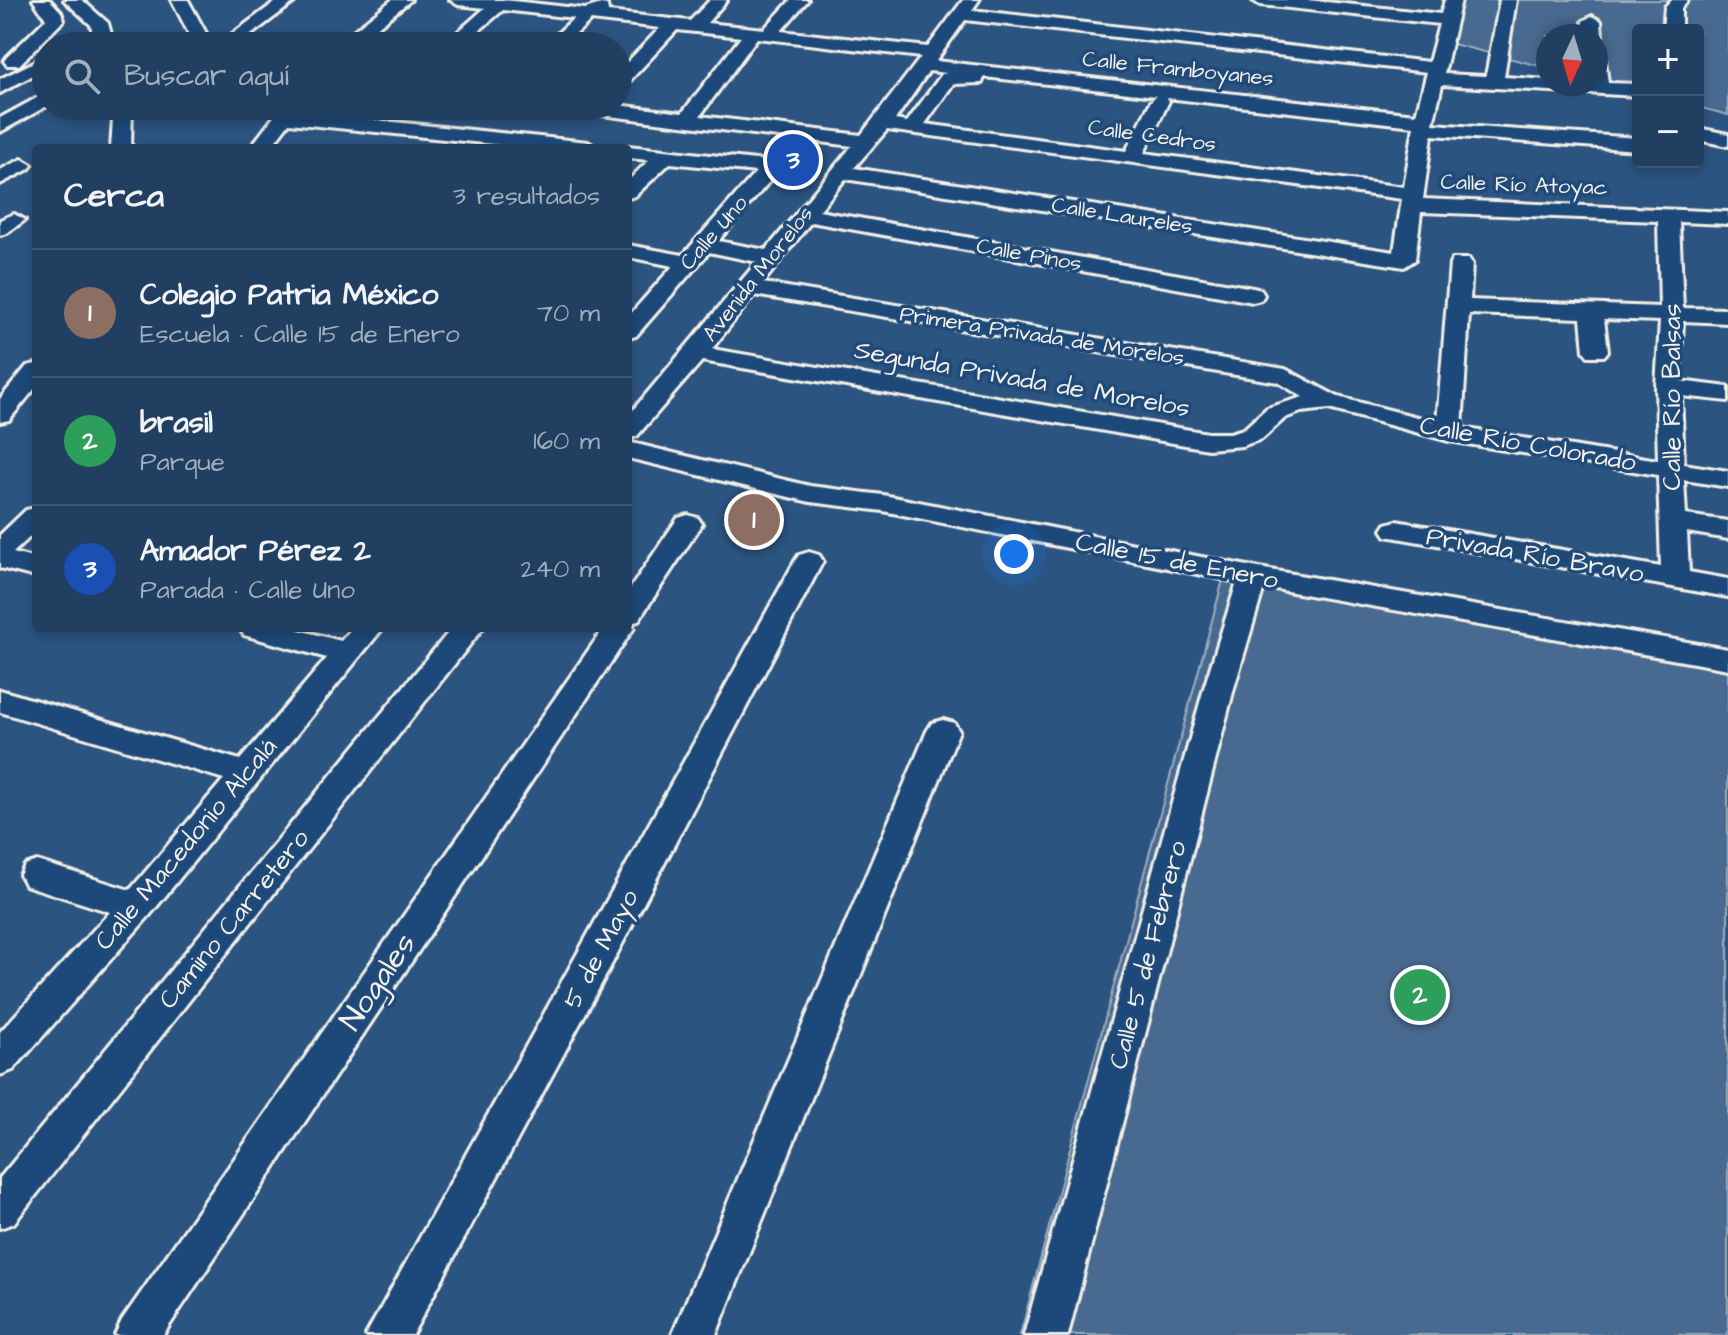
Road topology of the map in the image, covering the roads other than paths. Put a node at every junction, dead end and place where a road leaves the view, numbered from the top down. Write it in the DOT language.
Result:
graph roads {
  1 [pos="41,0"];
  2 [pos="72,0"];
  3 [pos="180,0"];
  4 [pos="289,0"];
  5 [pos="403,0"];
  6 [pos="458,0"];
  7 [pos="620,0"];
  8 [pos="719,0"];
  9 [pos="800,0"];
  10 [pos="1260,0"];
  11 [pos="1453,0"];
  12 [pos="1508,0"];
  13 [pos="1680,0"];
  14 [pos="500,4"];
  15 [pos="536,4"];
  16 [pos="966,7"];
  17 [pos="588,14"];
  18 [pos="1447,20"];
  19 [pos="674,23"];
  20 [pos="1672,24"];
  21 [pos="695,26"];
  22 [pos="40,32"];
  23 [pos="101,32"];
  24 [pos="197,32"];
  25 [pos="244,32"];
  26 [pos="361,32"];
  27 [pos="467,32"];
  28 [pos="568,32"];
  29 [pos="761,33"];
  30 [pos="32,39"];
  31 [pos="930,59"];
  32 [pos="6,60"];
  33 [pos="32,63"];
  34 [pos="632,68"];
  35 [pos="32,70"];
  36 [pos="1437,73"];
  37 [pos="1494,83"];
  38 [pos="1536,85"];
  39 [pos="0,87"];
  40 [pos="1608,88"];
  41 [pos="1632,90"];
  42 [pos="1160,101"];
  43 [pos="32,107"];
  44 [pos="632,113"];
  45 [pos="122,120"];
  46 [pos="282,120"];
  47 [pos="357,120"];
  48 [pos="687,120"];
  49 [pos="882,124"];
  50 [pos="1424,125"];
  51 [pos="0,126"];
  52 [pos="1359,127"];
  53 [pos="912,128"];
  54 [pos="800,134"];
  55 [pos="1704,135"];
  56 [pos="1728,140"];
  57 [pos="867,142"];
  58 [pos="1632,143"];
  59 [pos="121,144"];
  60 [pos="263,144"];
  61 [pos="537,144"];
  62 [pos="632,152"];
  63 [pos="665,156"];
  64 [pos="1132,158"];
  65 [pos="22,165"];
  66 [pos="770,168"];
  67 [pos="840,172"];
  68 [pos="0,178"];
  69 [pos="632,184"];
  70 [pos="1414,200"];
  71 [pos="804,215"];
  72 [pos="1668,215"];
  73 [pos="1728,218"];
  74 [pos="706,245"];
  75 [pos="632,252"];
  76 [pos="772,258"];
  77 [pos="688,262"];
  78 [pos="1461,264"];
  79 [pos="748,287"];
  80 [pos="1253,295"];
  81 [pos="1460,307"];
  82 [pos="1592,312"];
  83 [pos="1672,315"];
  84 [pos="1728,316"];
  85 [pos="632,324"];
  86 [pos="1596,351"];
  87 [pos="696,353"];
  88 [pos="32,376"];
  89 [pos="1668,387"];
  90 [pos="1728,394"];
  91 [pos="1329,402"];
  92 [pos="0,415"];
  93 [pos="632,426"];
  94 [pos="1449,433"];
  95 [pos="632,451"];
  96 [pos="1672,469"];
  97 [pos="1728,479"];
  98 [pos="32,520"];
  99 [pos="1674,522"];
  100 [pos="688,524"];
  101 [pos="1396,530"];
  102 [pos="1728,530"];
  103 [pos="0,550"];
  104 [pos="0,559"];
  105 [pos="809,561"];
  106 [pos="32,567"];
  107 [pos="1253,576"];
  108 [pos="1701,584"];
  109 [pos="1728,607"];
  110 [pos="632,608"];
  111 [pos="269,632"];
  112 [pos="365,632"];
  113 [pos="465,632"];
  114 [pos="616,632"];
  115 [pos="347,653"];
  116 [pos="1728,659"];
  117 [pos="0,701"];
  118 [pos="943,731"];
  119 [pos="245,773"];
  120 [pos="37,875"];
  121 [pos="137,906"];
  122 [pos="0,1058"];
  123 [pos="0,1209"];
  124 [pos="137,1335"];
  125 [pos="388,1335"];
  126 [pos="694,1335"];
  127 [pos="1046,1335"];
  1 -- 22 [label="street"];
  2 -- 23 [label="street"];
  3 -- 24 [label="street"];
  4 -- 25 [label="street"];
  5 -- 26 [label="street"];
  6 -- 14 [label="street, Calle Framboyanes"];
  7 -- 17 [label="street"];
  8 -- 21 [label="street"];
  9 -- 29 [label="street"];
  10 -- 18 [label="street"];
  11 -- 18 [label="street"];
  12 -- 37 [label="street"];
  13 -- 20 [label="street"];
  14 -- 15 [label="street, Calle Framboyanes"];
  14 -- 27 [label="street"];
  15 -- 17 [label="street, Calle Framboyanes"];
  16 -- 31 [label="street, Avenida Morelos"];
  16 -- 36 [label="street"];
  17 -- 19 [label="street, Calle Framboyanes"];
  17 -- 28 [label="street"];
  18 -- 36 [label="street"];
  19 -- 21 [label="street, Calle Framboyanes"];
  19 -- 34 [label="street"];
  21 -- 29 [label="street, Calle Framboyanes"];
  29 -- 31 [label="street, Calle Framboyanes"];
  29 -- 48 [label="street"];
  30 -- 32 [label="street"];
  31 -- 49 [label="street, Avenida Morelos"];
  31 -- 50 [label="street, Calle Framboyanes"];
  32 -- 33 [label="street"];
  35 -- 39 [label="street"];
  36 -- 37 [label="street"];
  36 -- 50 [label="street"];
  37 -- 38 [label="street"];
  40 -- 41 [label="street"];
  42 -- 52 [label="street"];
  42 -- 53 [label="street"];
  42 -- 64 [label="street"];
  43 -- 51 [label="street"];
  44 -- 48 [label="street"];
  45 -- 59 [label="street"];
  46 -- 60 [label="street"];
  47 -- 61 [label="street"];
  48 -- 54 [label="street"];
  49 -- 53 [label="street, Calle Cedros"];
  49 -- 57 [label="street, Avenida Morelos"];
  50 -- 58 [label="street, Calle Framboyanes"];
  50 -- 70 [label="street"];
  53 -- 64 [label="street, Calle Cedros"];
  54 -- 57 [label="street"];
  54 -- 66 [label="street, Calle Uno"];
  55 -- 56 [label="street"];
  57 -- 67 [label="street, Avenida Morelos"];
  62 -- 63 [label="street"];
  63 -- 66 [label="street"];
  63 -- 69 [label="street"];
  64 -- 70 [label="street, Calle Cedros"];
  65 -- 68 [label="street"];
  66 -- 74 [label="street, Calle Uno"];
  67 -- 70 [label="street, Calle Laureles"];
  67 -- 71 [label="street, Avenida Morelos"];
  70 -- 72 [label="street, Calle Río Atoyac"];
  71 -- 76 [label="street, Avenida Morelos"];
  71 -- 80 [label="street, Calle Pinos"];
  72 -- 73 [label="street, Calle Río Atoyac"];
  72 -- 83 [label="street, Calle Río Balsas"];
  74 -- 76 [label="street"];
  74 -- 77 [label="street, Calle Uno"];
  75 -- 77 [label="street"];
  76 -- 79 [label="street, Avenida Morelos"];
  77 -- 85 [label="street, Calle Uno"];
  78 -- 81 [label="street"];
  79 -- 87 [label="street, Avenida Morelos"];
  79 -- 91 [label="street, Primera Privada de Morelos"];
  81 -- 82 [label="street"];
  81 -- 94 [label="street"];
  82 -- 83 [label="street"];
  82 -- 86 [label="street"];
  83 -- 84 [label="street"];
  83 -- 89 [label="street, Calle Río Balsas"];
  87 -- 91 [label="street, Segunda Privada de Morelos"];
  87 -- 93 [label="street, Avenida Morelos"];
  88 -- 92 [label="street"];
  89 -- 90 [label="street"];
  89 -- 96 [label="street, Calle Río Balsas"];
  91 -- 94 [label="street, Calle Río Colorado"];
  94 -- 96 [label="street, Calle Río Colorado"];
  95 -- 107 [label="street, Calle 15 de Enero"];
  96 -- 97 [label="street, Calle Río Colorado"];
  96 -- 99 [label="street, Calle Río Balsas"];
  98 -- 103 [label="street"];
  99 -- 102 [label="street"];
  99 -- 108 [label="street, Calle Río Balsas"];
  100 -- 110 [label="street"];
  101 -- 108 [label="street, Privada Río Bravo"];
  104 -- 106 [label="street"];
  105 -- 125 [label="street, 5 de Mayo"];
  107 -- 116 [label="street, Calle 15 de Enero"];
  107 -- 127 [label="street, Calle 5 de Febrero"];
  108 -- 109 [label="street"];
  111 -- 115 [label="street"];
  112 -- 115 [label="street, Calle Macedonio Alcalá"];
  113 -- 123 [label="street, Camino Carretero"];
  114 -- 124 [label="street, Nogales"];
  115 -- 119 [label="street, Calle Macedonio Alcalá"];
  117 -- 119 [label="street"];
  118 -- 126 [label="street"];
  119 -- 121 [label="street, Calle Macedonio Alcalá"];
  120 -- 121 [label="street"];
  121 -- 122 [label="street, Calle Macedonio Alcalá"];
}
